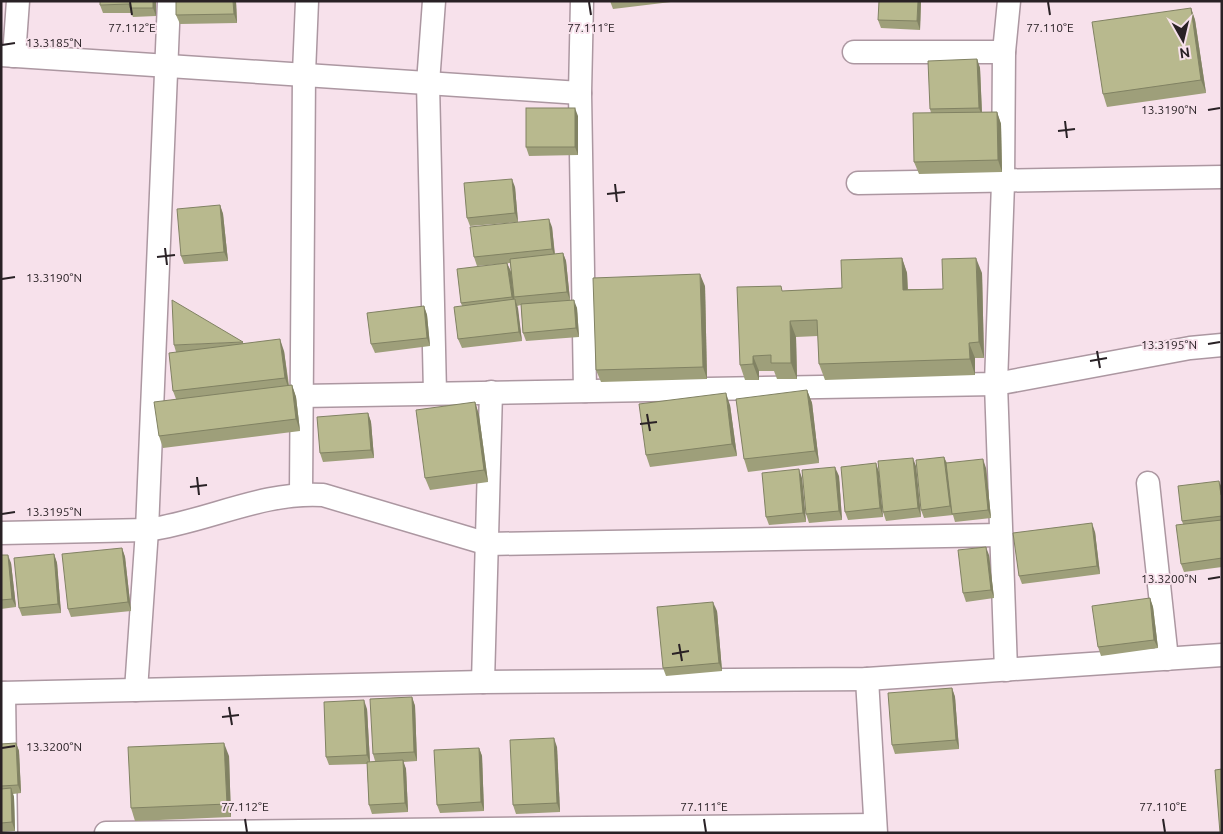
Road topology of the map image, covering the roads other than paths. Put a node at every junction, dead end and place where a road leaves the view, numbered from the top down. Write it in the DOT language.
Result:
graph roads {
  1 [pos="18,1"];
  2 [pos="169,1"];
  3 [pos="307,1"];
  4 [pos="434,1"];
  5 [pos="582,1"];
  6 [pos="1009,1"];
  7 [pos="854,52"];
  8 [pos="1004,52"];
  9 [pos="8,56"];
  10 [pos="168,65"];
  11 [pos="304,73"];
  12 [pos="428,84"];
  13 [pos="580,93"];
  14 [pos="1222,178"];
  15 [pos="858,183"];
  16 [pos="1004,183"];
  17 [pos="1222,345"];
  18 [pos="996,384"];
  19 [pos="585,390"];
  20 [pos="491,392"];
  21 [pos="435,393"];
  22 [pos="301,396"];
  23 [pos="1148,482"];
  24 [pos="301,493"];
  25 [pos="146,530"];
  26 [pos="1,532"];
  27 [pos="1001,534"];
  28 [pos="488,544"];
  29 [pos="1222,655"];
  30 [pos="1167,659"];
  31 [pos="1006,670"];
  32 [pos="867,680"];
  33 [pos="483,682"];
  34 [pos="136,690"];
  35 [pos="2,693"];
  36 [pos="876,829"];
  37 [pos="6,833"];
  38 [pos="106,833"];
  1 -- 9 [label="street"];
  2 -- 10 [label="street"];
  3 -- 11 [label="street"];
  4 -- 12 [label="street"];
  5 -- 13 [label="street"];
  6 -- 8 [label="street"];
  7 -- 8 [label="street"];
  8 -- 16 [label="street"];
  9 -- 10 [label="street"];
  10 -- 11 [label="street"];
  10 -- 25 [label="street"];
  11 -- 12 [label="street"];
  11 -- 22 [label="street"];
  12 -- 13 [label="street"];
  12 -- 21 [label="street"];
  13 -- 19 [label="street"];
  14 -- 16 [label="street"];
  15 -- 16 [label="street"];
  16 -- 18 [label="street"];
  17 -- 18 [label="street"];
  18 -- 19 [label="street"];
  18 -- 27 [label="street"];
  19 -- 20 [label="street"];
  20 -- 21 [label="street"];
  20 -- 28 [label="street"];
  21 -- 22 [label="street"];
  22 -- 24 [label="street"];
  23 -- 30 [label="street"];
  24 -- 25 [label="street"];
  24 -- 28 [label="street"];
  25 -- 26 [label="street"];
  25 -- 34 [label="street"];
  27 -- 28 [label="street"];
  27 -- 31 [label="street"];
  28 -- 33 [label="street"];
  29 -- 30 [label="street"];
  30 -- 31 [label="street"];
  31 -- 32 [label="street"];
  32 -- 33 [label="street"];
  32 -- 36 [label="street"];
  33 -- 34 [label="street"];
  34 -- 35 [label="street"];
  35 -- 37 [label="street"];
  36 -- 38 [label="street"];
}
